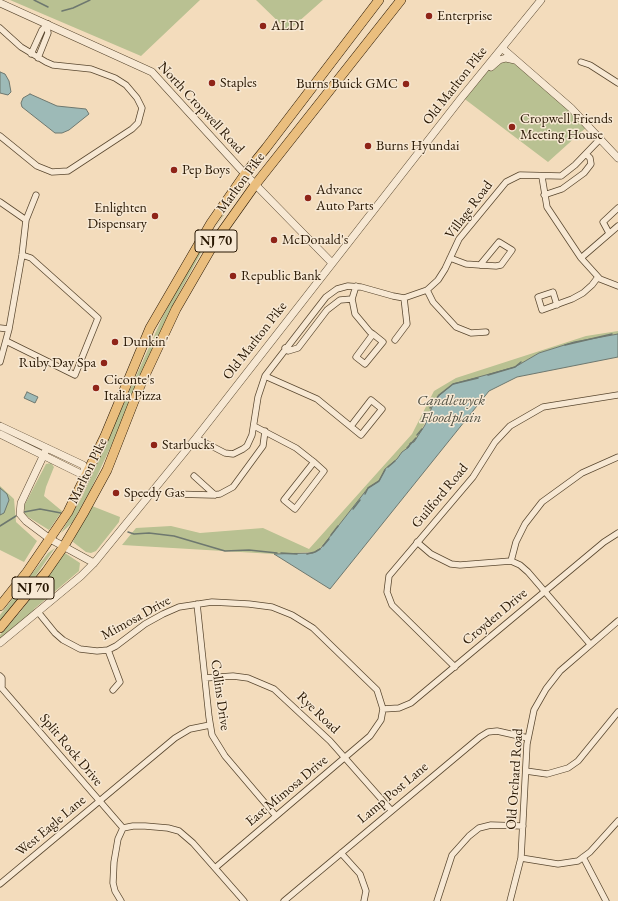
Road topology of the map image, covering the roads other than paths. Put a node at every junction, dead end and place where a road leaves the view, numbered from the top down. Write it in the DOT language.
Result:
graph roads {
  1 [pos="379,0"];
  2 [pos="401,0"];
  3 [pos="541,0"];
  4 [pos="0,3"];
  5 [pos="48,25"];
  6 [pos="0,28"];
  7 [pos="502,48"];
  8 [pos="31,54"];
  9 [pos="38,58"];
  10 [pos="517,61"];
  11 [pos="581,62"];
  12 [pos="486,67"];
  13 [pos="618,83"];
  14 [pos="0,136"];
  15 [pos="600,139"];
  16 [pos="586,154"];
  17 [pos="618,158"];
  18 [pos="244,174"];
  19 [pos="542,177"];
  20 [pos="255,185"];
  21 [pos="36,195"];
  22 [pos="544,195"];
  23 [pos="0,202"];
  24 [pos="618,208"];
  25 [pos="26,220"];
  26 [pos="618,226"];
  27 [pos="609,233"];
  28 [pos="22,255"];
  29 [pos="450,258"];
  30 [pos="581,258"];
  31 [pos="332,263"];
  32 [pos="480,265"];
  33 [pos="598,277"];
  34 [pos="356,286"];
  35 [pos="618,286"];
  36 [pos="427,290"];
  37 [pos="404,298"];
  38 [pos="352,299"];
  39 [pos="555,306"];
  40 [pos="0,328"];
  41 [pos="9,328"];
  42 [pos="486,332"];
  43 [pos="373,334"];
  44 [pos="395,340"];
  45 [pos="6,341"];
  46 [pos="285,348"];
  47 [pos="0,362"];
  48 [pos="265,376"];
  49 [pos="618,395"];
  50 [pos="0,426"];
  51 [pos="254,426"];
  52 [pos="351,426"];
  53 [pos="265,432"];
  54 [pos="0,434"];
  55 [pos="196,438"];
  56 [pos="47,448"];
  57 [pos="43,456"];
  58 [pos="618,457"];
  59 [pos="314,462"];
  60 [pos="87,472"];
  61 [pos="194,476"];
  62 [pos="173,494"];
  63 [pos="215,495"];
  64 [pos="618,533"];
  65 [pos="50,538"];
  66 [pos="417,542"];
  67 [pos="64,546"];
  68 [pos="511,561"];
  69 [pos="94,563"];
  70 [pos="545,592"];
  71 [pos="196,604"];
  72 [pos="0,606"];
  73 [pos="38,612"];
  74 [pos="618,621"];
  75 [pos="0,628"];
  76 [pos="0,643"];
  77 [pos="590,644"];
  78 [pos="108,650"];
  79 [pos="455,667"];
  80 [pos="0,676"];
  81 [pos="205,678"];
  82 [pos="1,686"];
  83 [pos="114,690"];
  84 [pos="383,709"];
  85 [pos="618,712"];
  86 [pos="210,725"];
  87 [pos="528,738"];
  88 [pos="345,758"];
  89 [pos="526,771"];
  90 [pos="99,801"];
  91 [pos="391,810"];
  92 [pos="276,816"];
  93 [pos="618,821"];
  94 [pos="523,826"];
  95 [pos="123,828"];
  96 [pos="341,853"];
  97 [pos="583,857"];
  98 [pos="521,858"];
  99 [pos="215,868"];
  100 [pos="0,884"];
  101 [pos="121,901"];
  102 [pos="244,901"];
  103 [pos="284,901"];
  104 [pos="364,901"];
  105 [pos="437,901"];
  106 [pos="510,901"];
  107 [pos="606,901"];
  1 -- 18 [label="highway, Marlton Pike / NJ 70"];
  2 -- 20 [label="highway, Marlton Pike / NJ 70"];
  3 -- 7 [label="street, Old Marlton Pike"];
  4 -- 5 [label="street, North Cropwell Road"];
  5 -- 8 [label="street"];
  5 -- 9 [label="street"];
  5 -- 18 [label="street, North Cropwell Road"];
  6 -- 8 [label="street"];
  7 -- 10 [label="street"];
  7 -- 12 [label="street, Old Marlton Pike"];
  8 -- 9 [label="street"];
  9 -- 14 [label="street"];
  10 -- 12 [label="street"];
  10 -- 15 [label="street"];
  11 -- 13 [label="street"];
  12 -- 31 [label="street, Old Marlton Pike"];
  15 -- 16 [label="street, Village Road"];
  15 -- 17 [label="street"];
  16 -- 19 [label="street, Village Road"];
  16 -- 22 [label="street"];
  18 -- 20 [label="street, North Cropwell Road"];
  18 -- 60 [label="highway, Marlton Pike / NJ 70"];
  19 -- 22 [label="street"];
  19 -- 29 [label="street, Village Road"];
  20 -- 31 [label="street, North Cropwell Road"];
  20 -- 67 [label="highway, Marlton Pike / NJ 70"];
  21 -- 25 [label="street"];
  22 -- 30 [label="street"];
  23 -- 25 [label="street"];
  24 -- 27 [label="street"];
  25 -- 28 [label="street"];
  26 -- 27 [label="street"];
  27 -- 30 [label="street"];
  28 -- 41 [label="street"];
  28 -- 45 [label="street"];
  29 -- 32 [label="street"];
  29 -- 36 [label="street, Village Road"];
  30 -- 33 [label="street"];
  31 -- 55 [label="street, Old Marlton Pike"];
  32 -- 32 [label="street"];
  33 -- 35 [label="street"];
  33 -- 39 [label="street"];
  34 -- 37 [label="street, Village Road"];
  34 -- 38 [label="street"];
  34 -- 46 [label="street, Village Road"];
  36 -- 37 [label="street, Village Road"];
  36 -- 42 [label="street"];
  37 -- 44 [label="street"];
  38 -- 43 [label="street"];
  38 -- 46 [label="street"];
  40 -- 41 [label="street"];
  41 -- 45 [label="street"];
  43 -- 43 [label="street"];
  45 -- 47 [label="street"];
  46 -- 48 [label="street, Village Road"];
  48 -- 51 [label="street, Village Road"];
  48 -- 52 [label="street"];
  49 -- 66 [label="street, Guilford Road"];
  50 -- 56 [label="street"];
  51 -- 53 [label="street"];
  51 -- 55 [label="street, Village Road"];
  52 -- 52 [label="street"];
  53 -- 59 [label="street"];
  53 -- 63 [label="street"];
  54 -- 57 [label="street"];
  55 -- 69 [label="street, Old Marlton Pike"];
  56 -- 57 [label="street"];
  56 -- 60 [label="street"];
  57 -- 60 [label="street"];
  57 -- 65 [label="street"];
  58 -- 68 [label="street"];
  59 -- 59 [label="street"];
  60 -- 65 [label="highway, Marlton Pike / NJ 70"];
  61 -- 63 [label="street"];
  62 -- 63 [label="street"];
  64 -- 70 [label="street, Croyden Drive"];
  65 -- 67 [label="street"];
  65 -- 72 [label="highway, Marlton Pike / NJ 70"];
  66 -- 68 [label="street"];
  66 -- 79 [label="street, Guilford Road"];
  67 -- 69 [label="street"];
  67 -- 75 [label="highway, Marlton Pike / NJ 70"];
  68 -- 70 [label="street"];
  69 -- 73 [label="street, Old Marlton Pike"];
  70 -- 77 [label="street"];
  70 -- 79 [label="street, Croyden Drive"];
  71 -- 78 [label="street, Mimosa Drive"];
  71 -- 81 [label="street, Collins Drive"];
  71 -- 84 [label="street, Mimosa Drive"];
  73 -- 76 [label="street, Old Marlton Pike"];
  73 -- 78 [label="street, Mimosa Drive"];
  74 -- 77 [label="street, Old Orchard Road"];
  77 -- 87 [label="street, Old Orchard Road"];
  78 -- 83 [label="street"];
  79 -- 84 [label="street, Croyden Drive"];
  80 -- 82 [label="street, Split Rock Drive"];
  81 -- 86 [label="street, Collins Drive"];
  81 -- 88 [label="street, Rye Road"];
  82 -- 90 [label="street, Split Rock Drive"];
  84 -- 88 [label="street, East Mimosa Drive"];
  85 -- 89 [label="street"];
  86 -- 90 [label="street, West Eagle Lane"];
  86 -- 92 [label="street, Collins Drive"];
  87 -- 89 [label="street, Old Orchard Road"];
  87 -- 91 [label="street, Lamp Post Lane"];
  88 -- 91 [label="street, Rye Road"];
  88 -- 92 [label="street, East Mimosa Drive"];
  89 -- 94 [label="street, Old Orchard Road"];
  90 -- 95 [label="street, Split Rock Drive"];
  90 -- 100 [label="street, West Eagle Lane"];
  91 -- 96 [label="street, Lamp Post Lane"];
  92 -- 99 [label="street, East Mimosa Drive"];
  93 -- 97 [label="street"];
  94 -- 98 [label="street, Old Orchard Road"];
  94 -- 105 [label="street"];
  95 -- 99 [label="street"];
  95 -- 101 [label="street"];
  96 -- 103 [label="street, Lamp Post Lane"];
  96 -- 104 [label="street"];
  97 -- 98 [label="street"];
  97 -- 107 [label="street"];
  98 -- 106 [label="street, Old Orchard Road"];
  99 -- 102 [label="street"];
}
